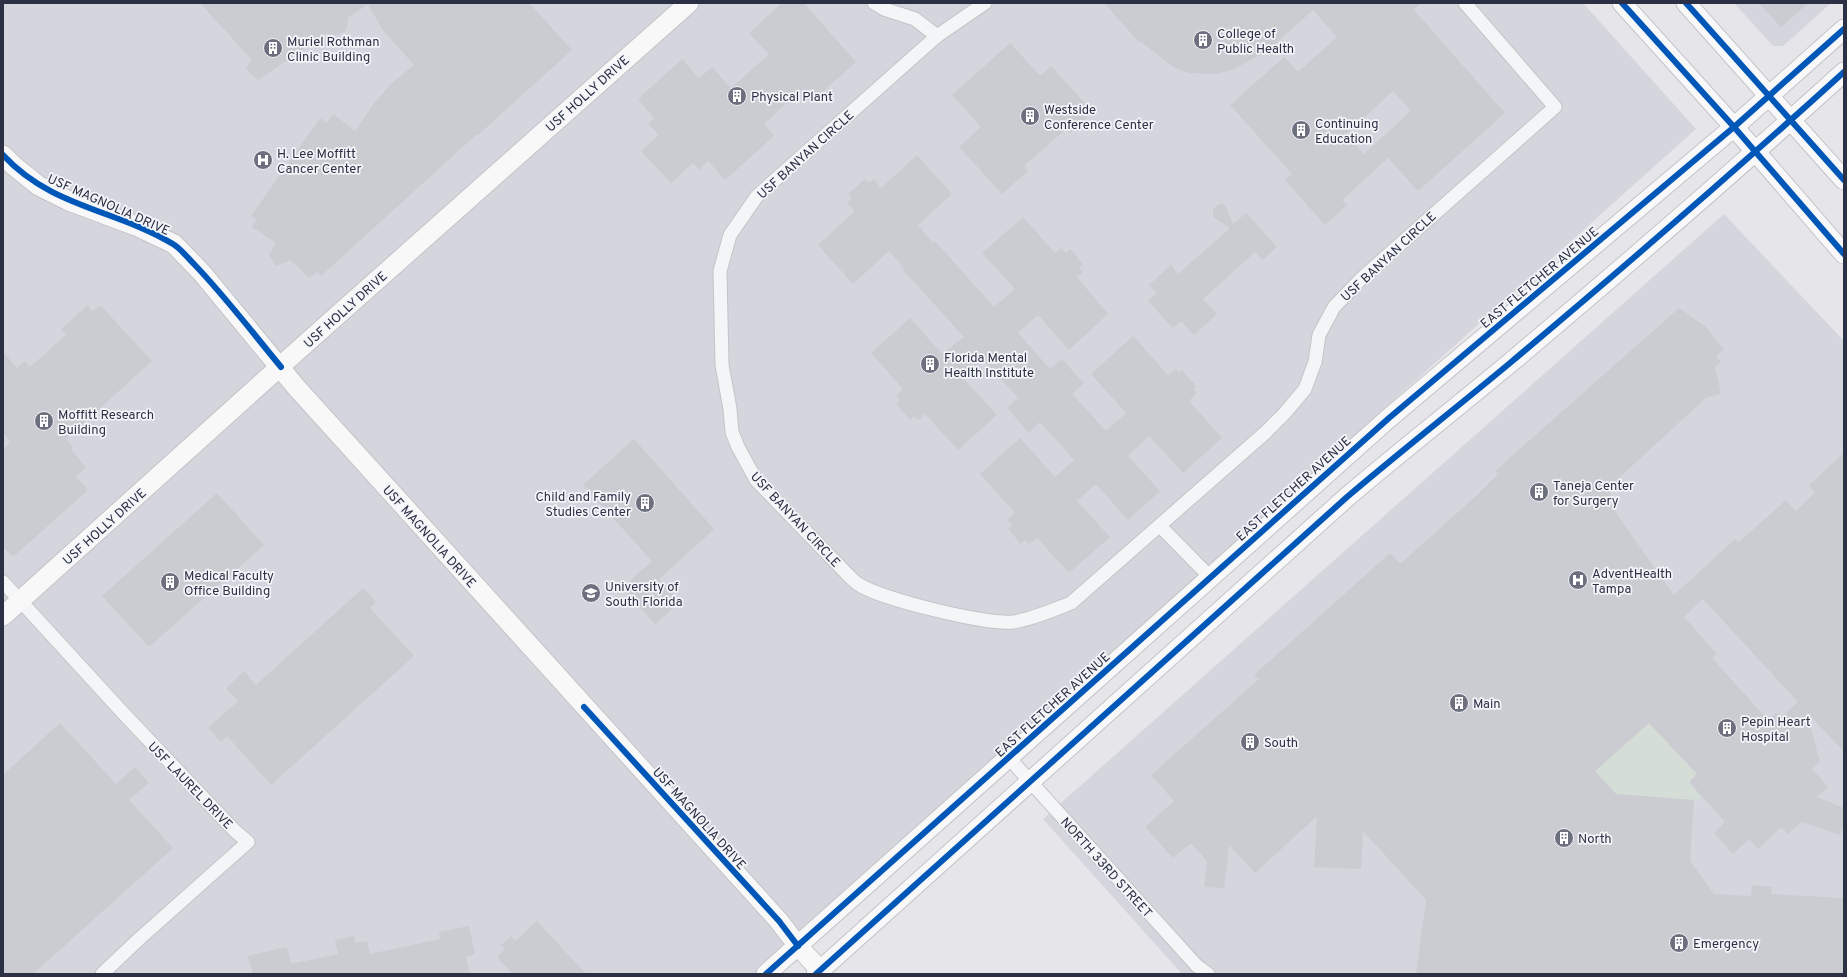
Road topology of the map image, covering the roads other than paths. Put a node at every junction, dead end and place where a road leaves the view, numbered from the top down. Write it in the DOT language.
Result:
graph roads {
  1 [pos="689,3"];
  2 [pos="874,3"];
  3 [pos="985,3"];
  4 [pos="1465,3"];
  5 [pos="1622,3"];
  6 [pos="1686,3"];
  7 [pos="1844,29"];
  8 [pos="937,36"];
  9 [pos="1844,72"];
  10 [pos="1769,95"];
  11 [pos="1791,120"];
  12 [pos="1734,127"];
  13 [pos="1755,152"];
  14 [pos="3,154"];
  15 [pos="1844,180"];
  16 [pos="1844,254"];
  17 [pos="281,367"];
  18 [pos="1160,526"];
  19 [pos="1210,577"];
  20 [pos="3,582"];
  21 [pos="20,602"];
  22 [pos="3,616"];
  23 [pos="1009,758"];
  24 [pos="1030,782"];
  25 [pos="798,946"];
  26 [pos="818,972"];
  27 [pos="102,974"];
  28 [pos="766,974"];
  29 [pos="1208,974"];
  1 -- 17 [label="main road, USF HOLLY DRIVE"];
  2 -- 8 [label="street"];
  3 -- 8 [label="street, USF BANYAN CIRCLE"];
  4 -- 18 [label="street, USF BANYAN CIRCLE"];
  5 -- 12 [label="main road"];
  6 -- 10 [label="main road"];
  7 -- 10 [label="main road, EAST FLETCHER AVENUE"];
  8 -- 18 [label="street, USF BANYAN CIRCLE"];
  9 -- 11 [label="main road"];
  10 -- 11 [label="main road"];
  10 -- 12 [label="main road, EAST FLETCHER AVENUE"];
  11 -- 13 [label="main road"];
  11 -- 15 [label="main road"];
  12 -- 13 [label="main road"];
  12 -- 19 [label="main road, EAST FLETCHER AVENUE"];
  13 -- 16 [label="main road"];
  13 -- 24 [label="main road"];
  14 -- 17 [label="main road, USF MAGNOLIA DRIVE"];
  17 -- 21 [label="main road, USF HOLLY DRIVE"];
  17 -- 25 [label="main road, USF MAGNOLIA DRIVE"];
  18 -- 19 [label="street"];
  19 -- 23 [label="main road, EAST FLETCHER AVENUE"];
  20 -- 21 [label="street, USF LAUREL DRIVE"];
  21 -- 22 [label="main road, USF HOLLY DRIVE"];
  21 -- 27 [label="street, USF LAUREL DRIVE"];
  23 -- 24 [label="street, NORTH 33RD STREET"];
  23 -- 25 [label="main road, EAST FLETCHER AVENUE"];
  24 -- 26 [label="main road"];
  24 -- 29 [label="street, NORTH 33RD STREET"];
  25 -- 26 [label="main road, USF MAGNOLIA DRIVE"];
  25 -- 28 [label="main road, EAST FLETCHER AVENUE"];
}
